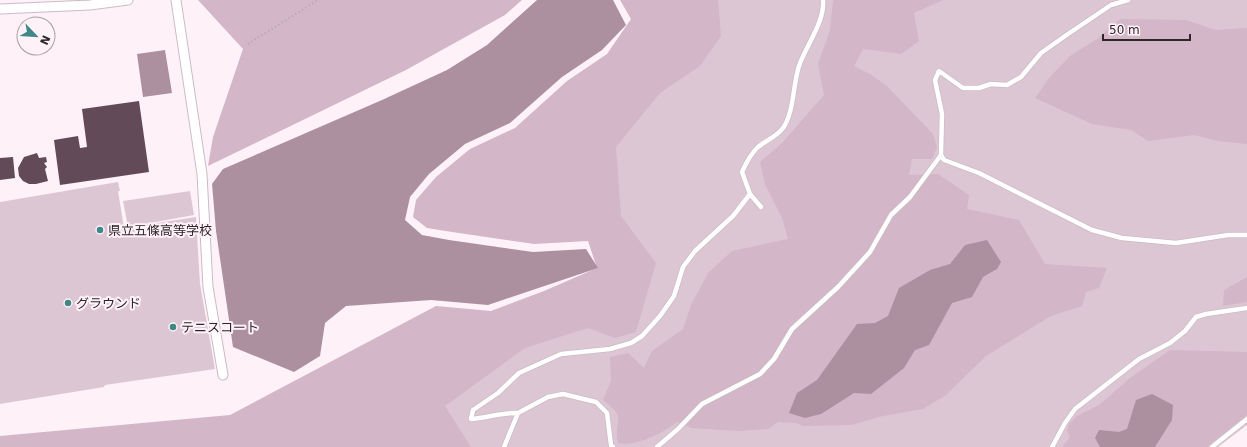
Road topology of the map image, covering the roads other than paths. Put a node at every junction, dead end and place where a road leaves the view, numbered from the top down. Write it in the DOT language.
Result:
graph roads {
  1 [pos="128,0"];
  2 [pos="176,0"];
  3 [pos="823,0"];
  4 [pos="1128,0"];
  5 [pos="88,3"];
  6 [pos="0,9"];
  7 [pos="940,155"];
  8 [pos="750,194"];
  9 [pos="761,208"];
  10 [pos="1247,235"];
  11 [pos="1247,308"];
  12 [pos="223,375"];
  13 [pos="518,413"];
  14 [pos="1247,419"];
  15 [pos="504,447"];
  16 [pos="613,447"];
  17 [pos="657,447"];
  18 [pos="1052,447"];
  19 [pos="1212,447"];
  1 -- 5 [label="street"];
  2 -- 12 [label="street"];
  3 -- 8 [label="lane"];
  4 -- 7 [label="lane"];
  5 -- 6 [label="street"];
  7 -- 10 [label="lane"];
  7 -- 17 [label="lane"];
  8 -- 9 [label="lane"];
  8 -- 13 [label="lane"];
  11 -- 18 [label="lane"];
  13 -- 15 [label="lane"];
  13 -- 16 [label="lane"];
  14 -- 19 [label="lane"];
}
